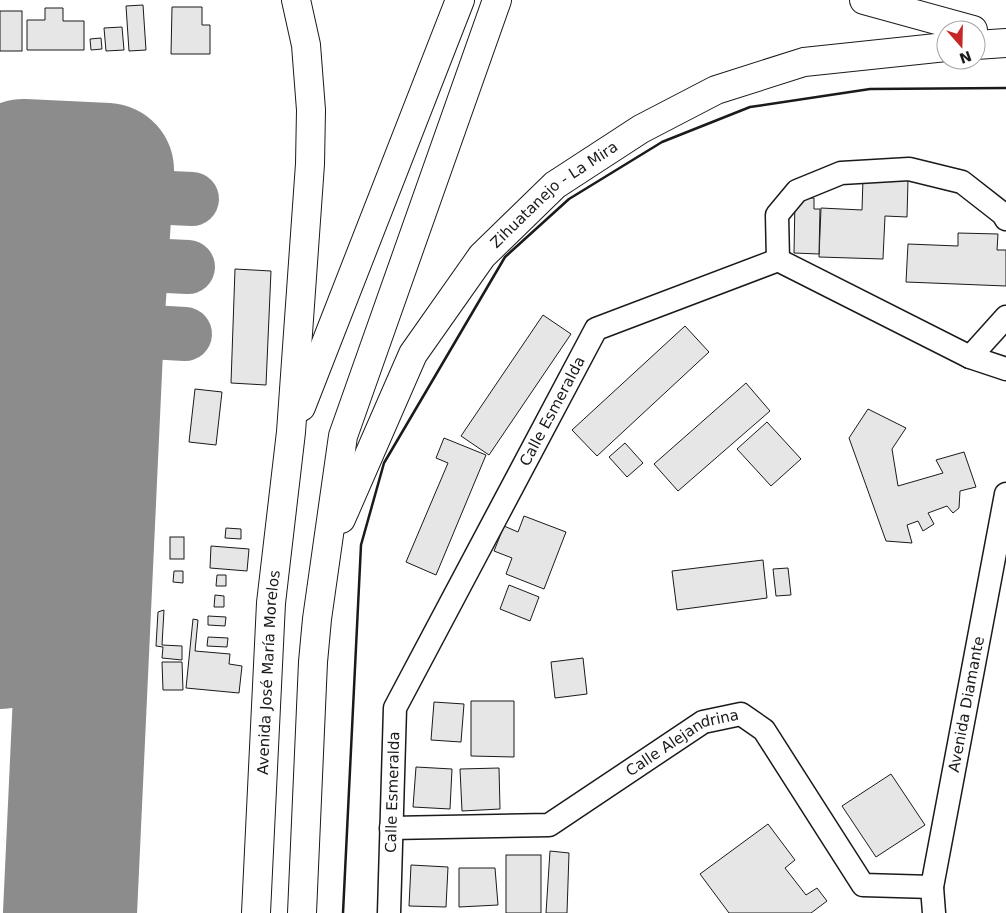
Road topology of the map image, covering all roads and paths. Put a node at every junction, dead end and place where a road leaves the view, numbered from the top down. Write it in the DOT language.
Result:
graph roads {
  1 [pos="296,0"];
  2 [pos="460,0"];
  3 [pos="497,0"];
  4 [pos="864,0"];
  5 [pos="937,20"];
  6 [pos="986,34"];
  7 [pos="1006,41"];
  8 [pos="986,44"];
  9 [pos="936,48"];
  10 [pos="1006,219"];
  11 [pos="778,260"];
  12 [pos="1006,317"];
  13 [pos="970,357"];
  14 [pos="1006,369"];
  15 [pos="291,432"];
  16 [pos="1006,494"];
  17 [pos="328,550"];
  18 [pos="391,828"];
  19 [pos="932,887"];
  20 [pos="256,913"];
  21 [pos="302,913"];
  22 [pos="389,913"];
  23 [pos="934,913"];
  1 -- 15 [label="main road"];
  2 -- 15 [label="main road"];
  3 -- 17 [label="main road"];
  4 -- 5 [label="main road"];
  6 -- 7 [label="main road"];
  7 -- 8 [label="main road"];
  9 -- 17 [label="main road, Zihuatanejo - La Mira"];
  10 -- 11 [label="street"];
  11 -- 13 [label="street"];
  11 -- 18 [label="street, Calle Esmeralda"];
  12 -- 13 [label="street"];
  13 -- 14 [label="street"];
  15 -- 20 [label="main road, Avenida José María Morelos"];
  16 -- 19 [label="street, Avenida Diamante"];
  17 -- 21 [label="main road"];
  18 -- 19 [label="street, Calle Alejandrina"];
  18 -- 22 [label="street, Calle Esmeralda"];
  19 -- 23 [label="street, Avenida Diamante"];
}
